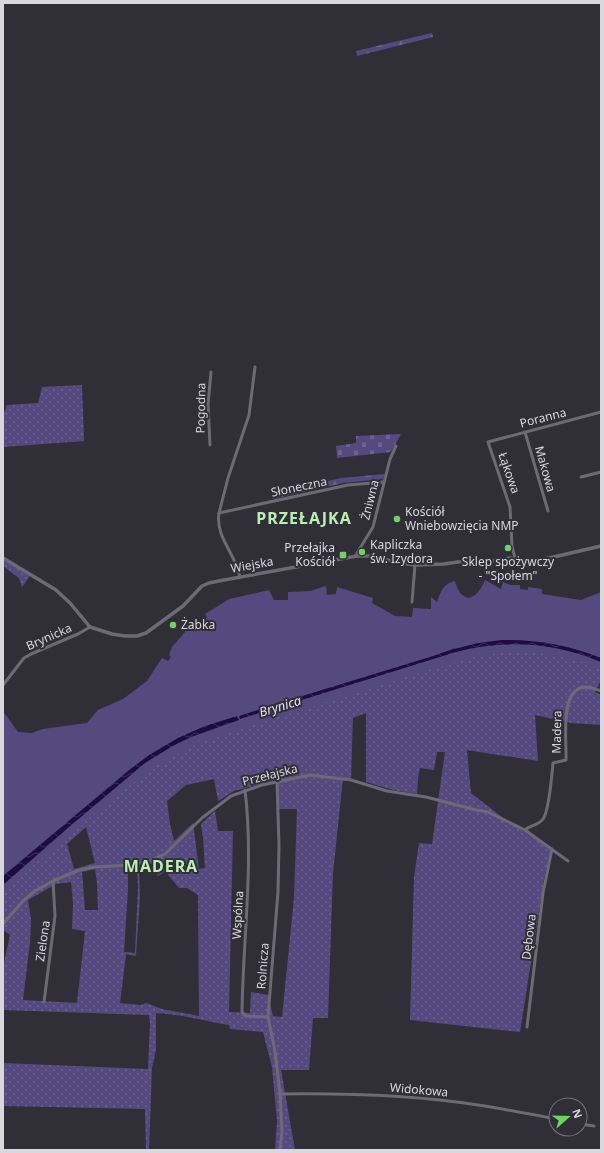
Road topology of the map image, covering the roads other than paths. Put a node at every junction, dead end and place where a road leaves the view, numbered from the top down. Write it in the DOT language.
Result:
graph roads {
  1 [pos="255,367"];
  2 [pos="211,372"];
  3 [pos="601,412"];
  4 [pos="525,432"];
  5 [pos="488,442"];
  6 [pos="210,445"];
  7 [pos="396,446"];
  8 [pos="601,472"];
  9 [pos="581,478"];
  10 [pos="384,482"];
  11 [pos="548,511"];
  12 [pos="219,513"];
  13 [pos="601,546"];
  14 [pos="357,556"];
  15 [pos="3,558"];
  16 [pos="515,558"];
  17 [pos="415,565"];
  18 [pos="240,577"];
  19 [pos="412,602"];
  20 [pos="90,627"];
  21 [pos="3,685"];
  22 [pos="601,691"];
  23 [pos="277,782"];
  24 [pos="245,790"];
  25 [pos="525,830"];
  26 [pos="552,849"];
  27 [pos="568,861"];
  28 [pos="53,882"];
  29 [pos="3,924"];
  30 [pos="44,1002"];
  31 [pos="268,1017"];
  32 [pos="527,1027"];
  33 [pos="280,1094"];
  34 [pos="548,1118"];
  35 [pos="588,1125"];
  36 [pos="594,1126"];
  37 [pos="280,1150"];
  1 -- 12 [label="street"];
  2 -- 6 [label="street, Pogodna"];
  3 -- 4 [label="street, Poranna"];
  4 -- 5 [label="street, Poranna"];
  4 -- 11 [label="street, Makowa"];
  5 -- 16 [label="street, Łąkowa"];
  7 -- 10 [label="street, Żniwna"];
  8 -- 9 [label="street"];
  10 -- 12 [label="street, Słoneczna"];
  10 -- 14 [label="street, Żniwna"];
  12 -- 18 [label="street"];
  13 -- 16 [label="street, Wiejska"];
  14 -- 17 [label="street, Wiejska"];
  14 -- 18 [label="street, Wiejska"];
  15 -- 20 [label="street"];
  16 -- 17 [label="street, Wiejska"];
  17 -- 19 [label="street"];
  18 -- 20 [label="street, Wiejska"];
  20 -- 21 [label="street, Brynicka"];
  22 -- 25 [label="street, Madera"];
  23 -- 24 [label="street, Przełajska"];
  23 -- 25 [label="street, Przełajska"];
  23 -- 31 [label="street, Rolnicza"];
  24 -- 28 [label="street, Przełajska"];
  24 -- 31 [label="street, Wspólna"];
  25 -- 26 [label="street, Przełajska"];
  26 -- 27 [label="street, Przełajska"];
  26 -- 32 [label="street, Dębowa"];
  28 -- 29 [label="street, Przełajska"];
  28 -- 30 [label="street, Zielona"];
  31 -- 33 [label="street, Rolnicza"];
  33 -- 34 [label="street, Widokowa"];
  33 -- 37 [label="street, Rolnicza"];
  35 -- 36 [label="street"];
}
